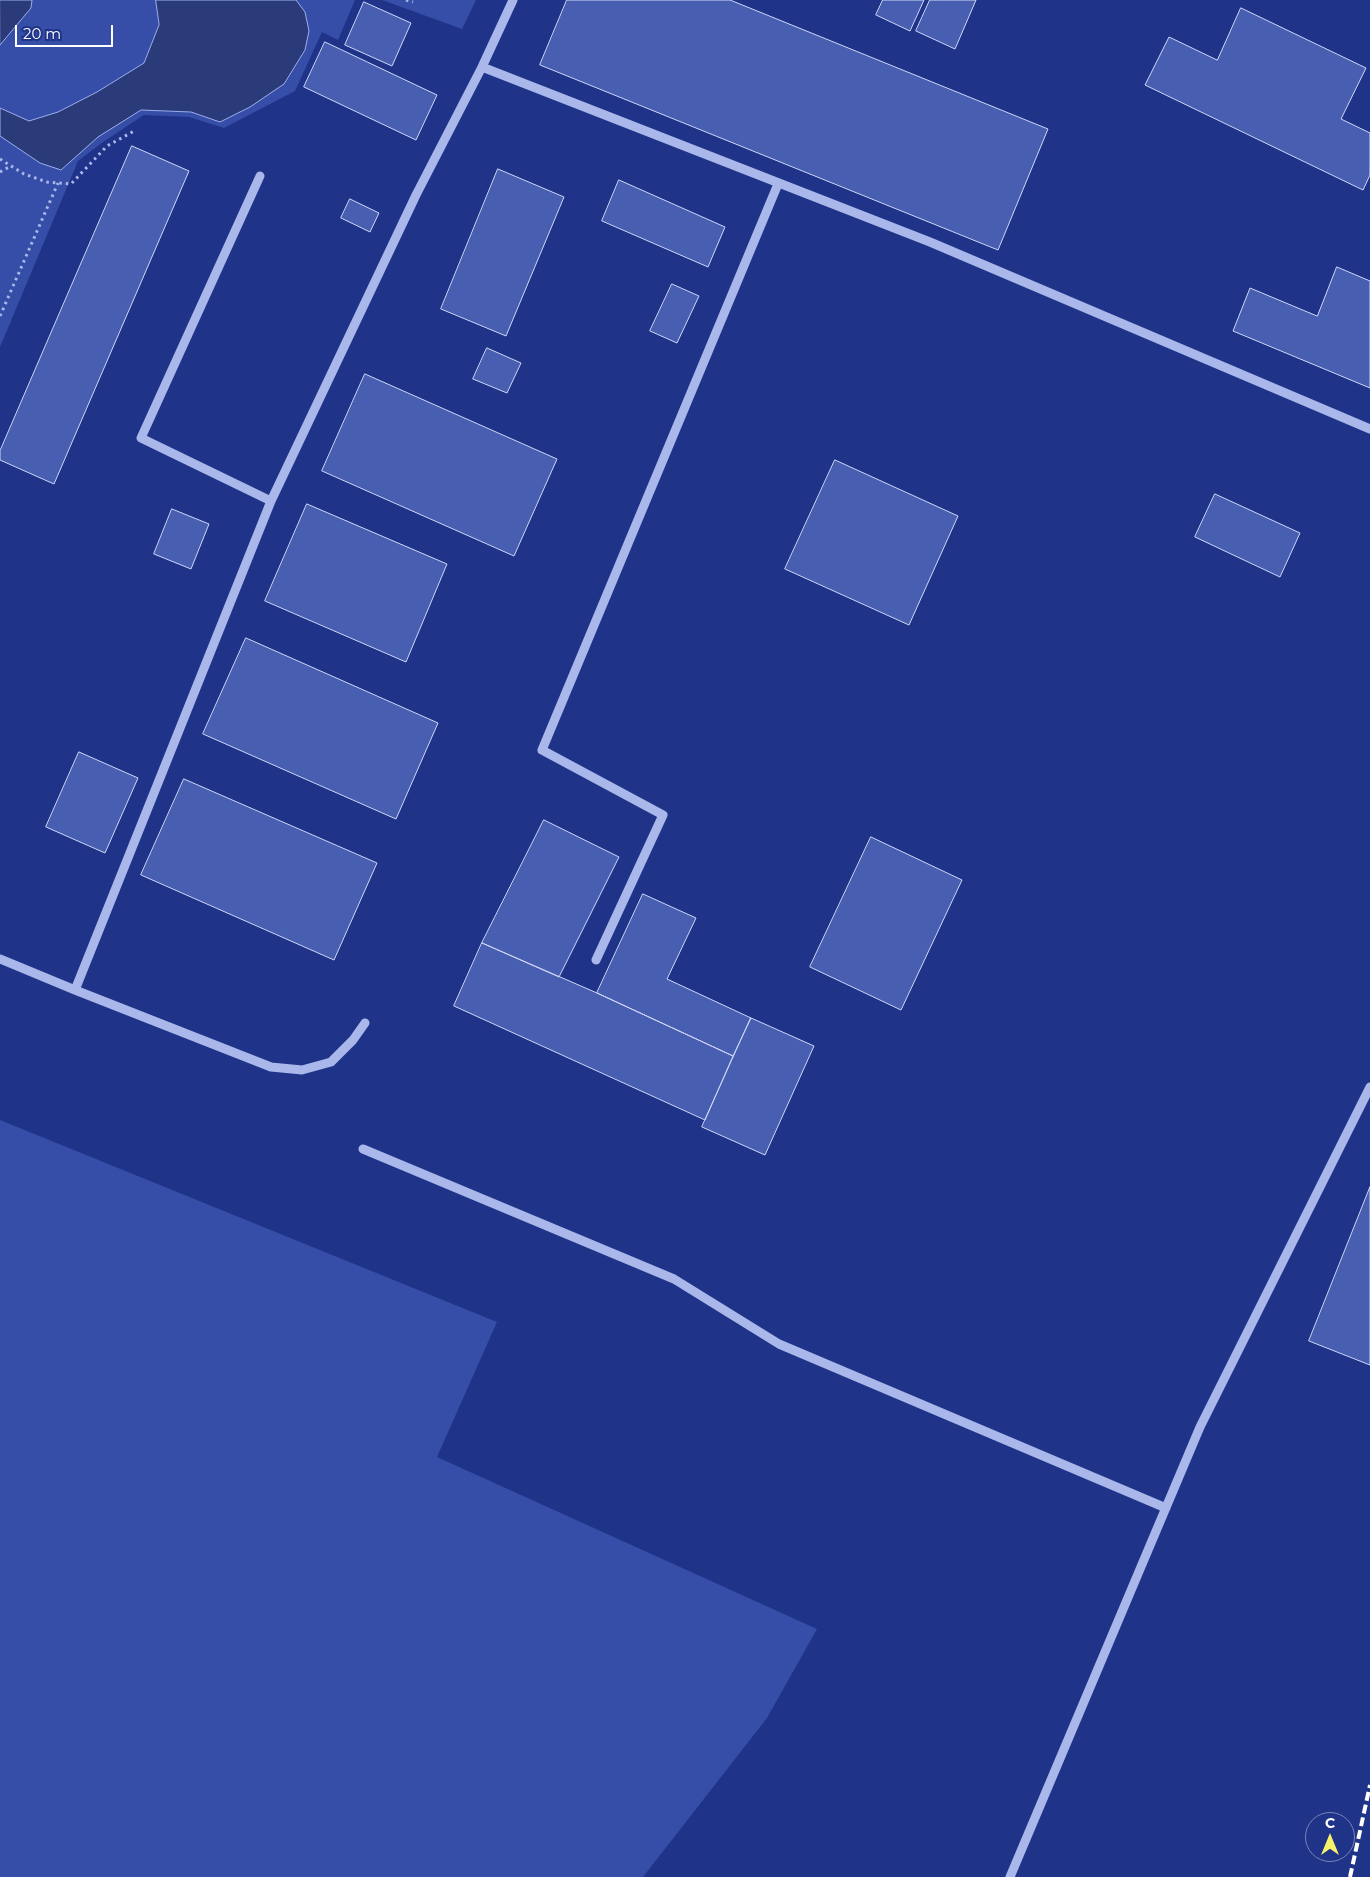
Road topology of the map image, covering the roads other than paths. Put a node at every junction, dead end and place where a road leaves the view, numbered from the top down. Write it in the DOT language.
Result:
graph roads {
  1 [pos="513,0"];
  2 [pos="482,67"];
  3 [pos="260,176"];
  4 [pos="778,184"];
  5 [pos="1370,430"];
  6 [pos="271,501"];
  7 [pos="0,959"];
  8 [pos="596,960"];
  9 [pos="75,990"];
  10 [pos="365,1023"];
  11 [pos="1370,1087"];
  12 [pos="363,1149"];
  13 [pos="1166,1508"];
  14 [pos="1010,1877"];
  1 -- 2 [label="lane"];
  2 -- 4 [label="lane"];
  2 -- 6 [label="lane"];
  3 -- 6 [label="lane"];
  4 -- 5 [label="lane"];
  4 -- 8 [label="lane"];
  6 -- 9 [label="lane"];
  7 -- 9 [label="lane"];
  9 -- 10 [label="lane"];
  11 -- 13 [label="lane"];
  12 -- 13 [label="lane"];
  13 -- 14 [label="lane"];
}
